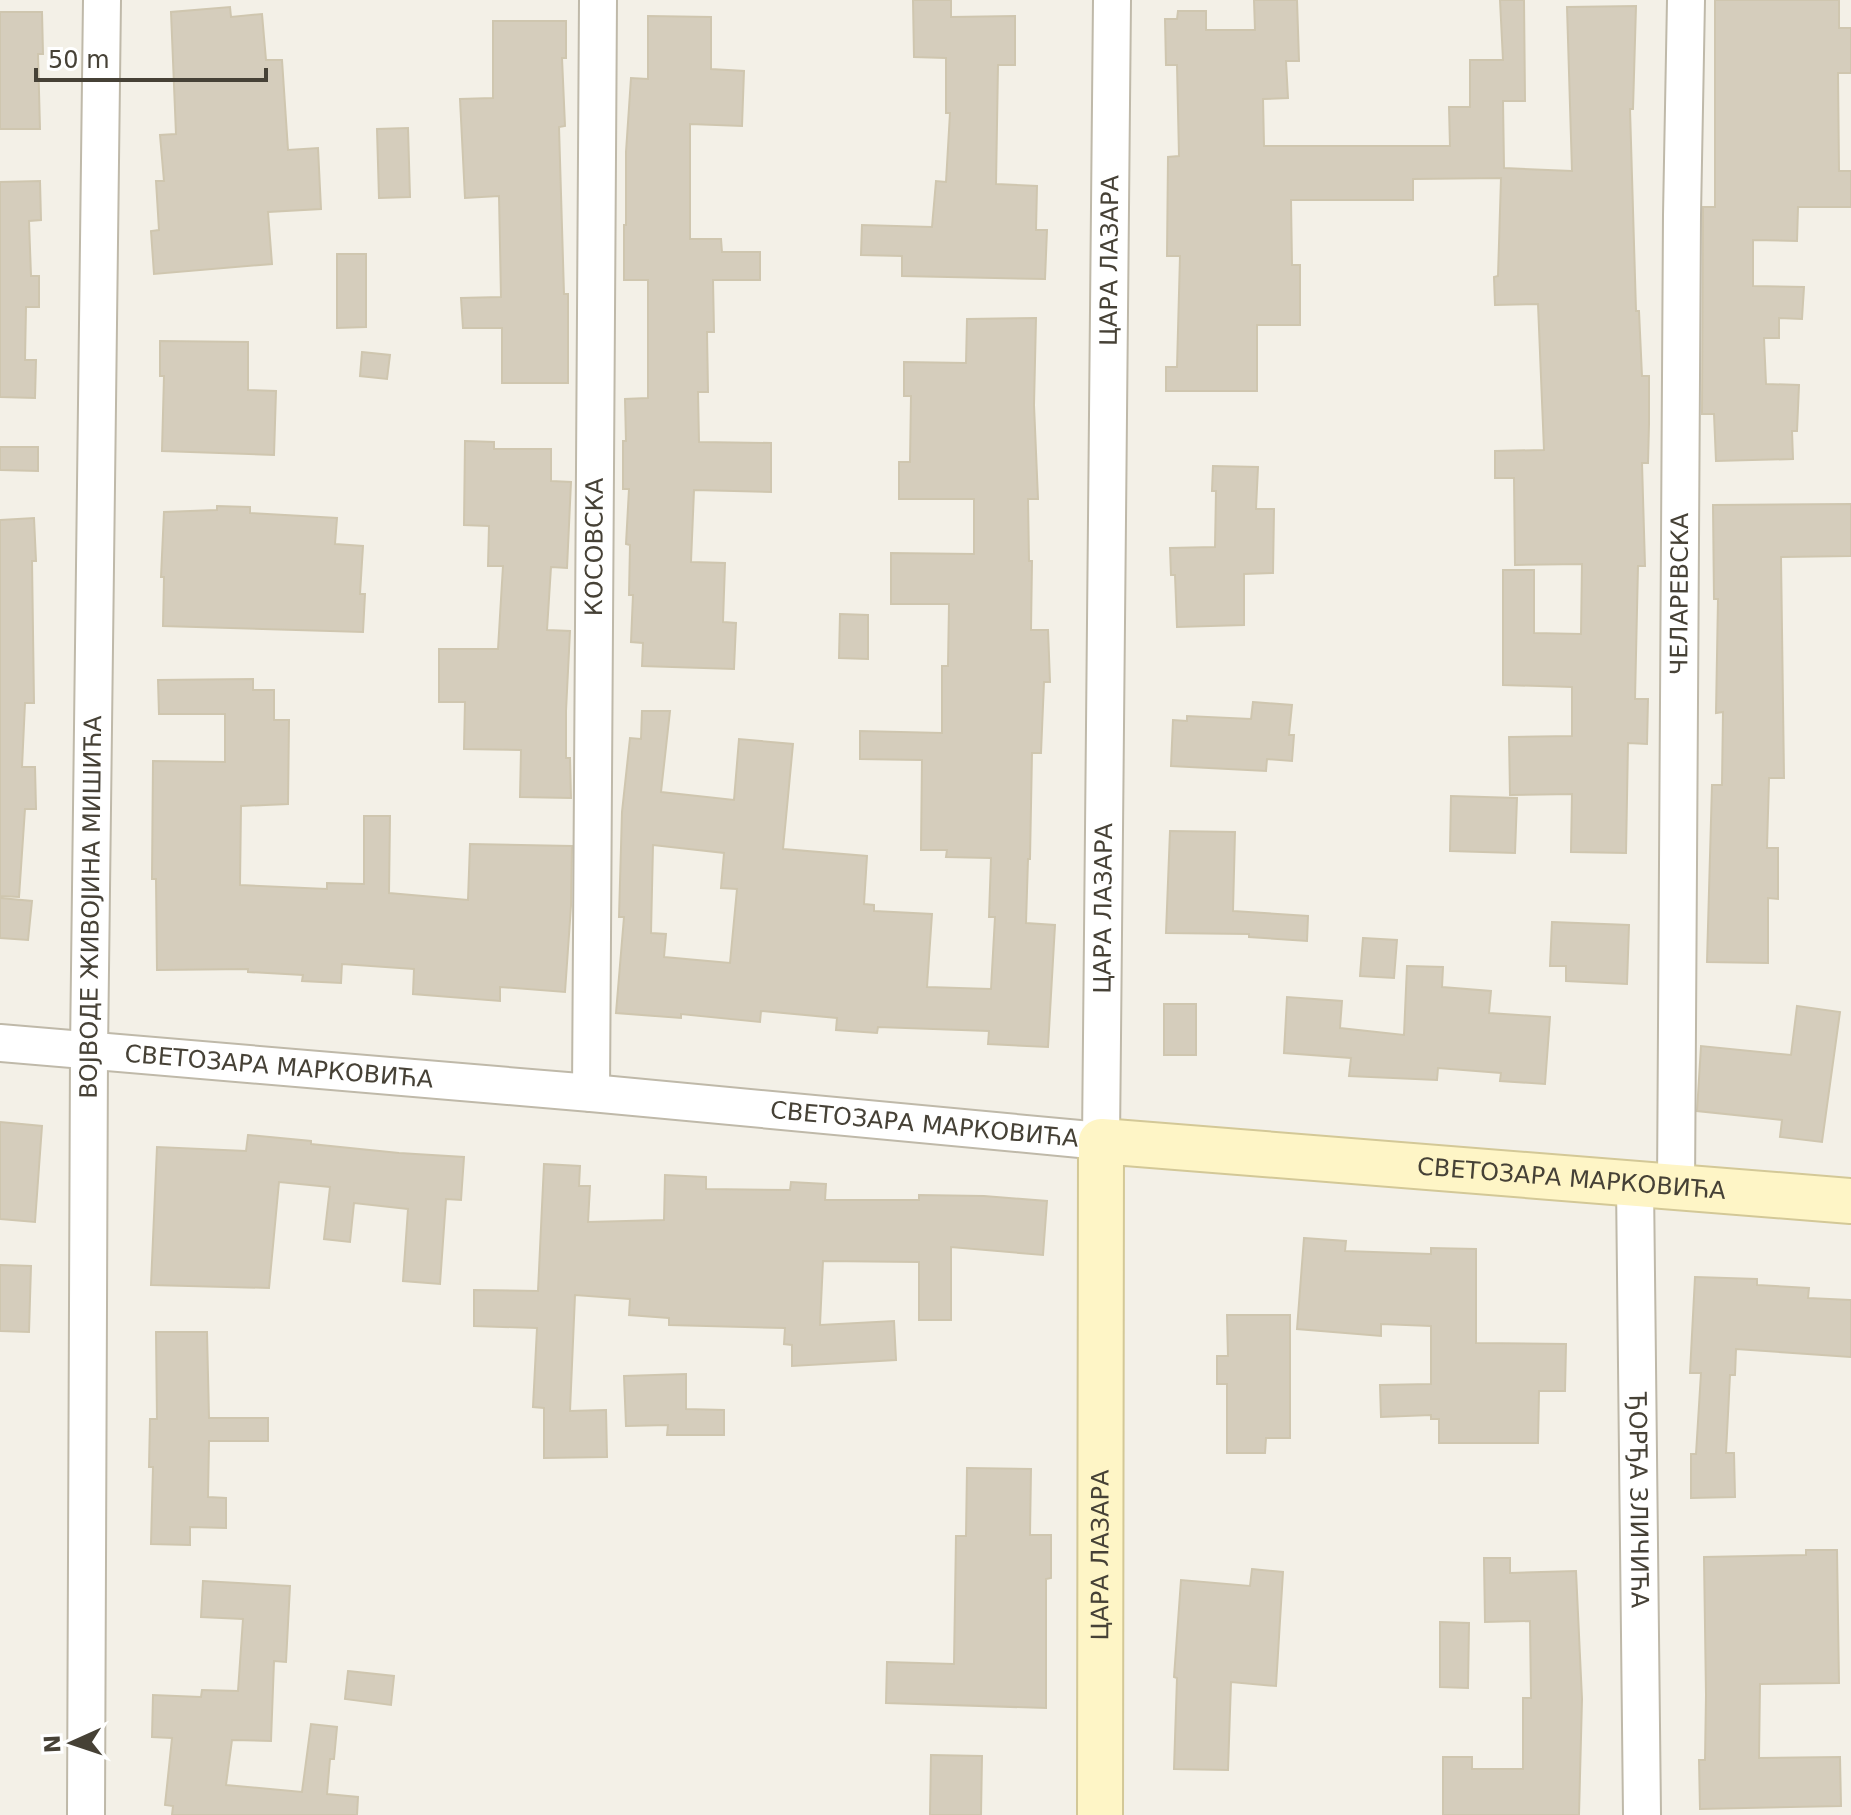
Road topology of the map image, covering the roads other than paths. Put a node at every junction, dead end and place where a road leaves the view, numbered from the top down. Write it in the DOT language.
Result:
graph roads {
  1 [pos="102,0"];
  2 [pos="598,0"];
  3 [pos="1112,0"];
  4 [pos="1686,0"];
  5 [pos="0,1043"];
  6 [pos="89,1051"];
  7 [pos="591,1093"];
  8 [pos="1101,1141"];
  9 [pos="1655,1186"];
  10 [pos="1851,1201"];
  11 [pos="86,1815"];
  12 [pos="1100,1815"];
  13 [pos="1642,1815"];
  1 -- 6 [label="street, ВОЈВОДЕ ЖИВОЈИНА МИШИЋА"];
  2 -- 7 [label="street, КОСОВСКА"];
  3 -- 8 [label="street, ЦАРА ЛАЗАРА"];
  4 -- 9 [label="street, ЧЕЛАРЕВСКА"];
  5 -- 6 [label="street, СВЕТОЗАРА МАРКОВИЋА"];
  6 -- 7 [label="street, СВЕТОЗАРА МАРКОВИЋА"];
  6 -- 11 [label="street, ВОЈВОДЕ ЖИВОЈИНА МИШИЋА"];
  7 -- 8 [label="street, СВЕТОЗАРА МАРКОВИЋА"];
  8 -- 9 [label="street, СВЕТОЗАРА МАРКОВИЋА"];
  8 -- 12 [label="street, ЦАРА ЛАЗАРА"];
  9 -- 10 [label="street, СВЕТОЗАРА МАРКОВИЋА"];
  9 -- 13 [label="street, ЂОРЂА ЗЛИЧИЋА"];
}
